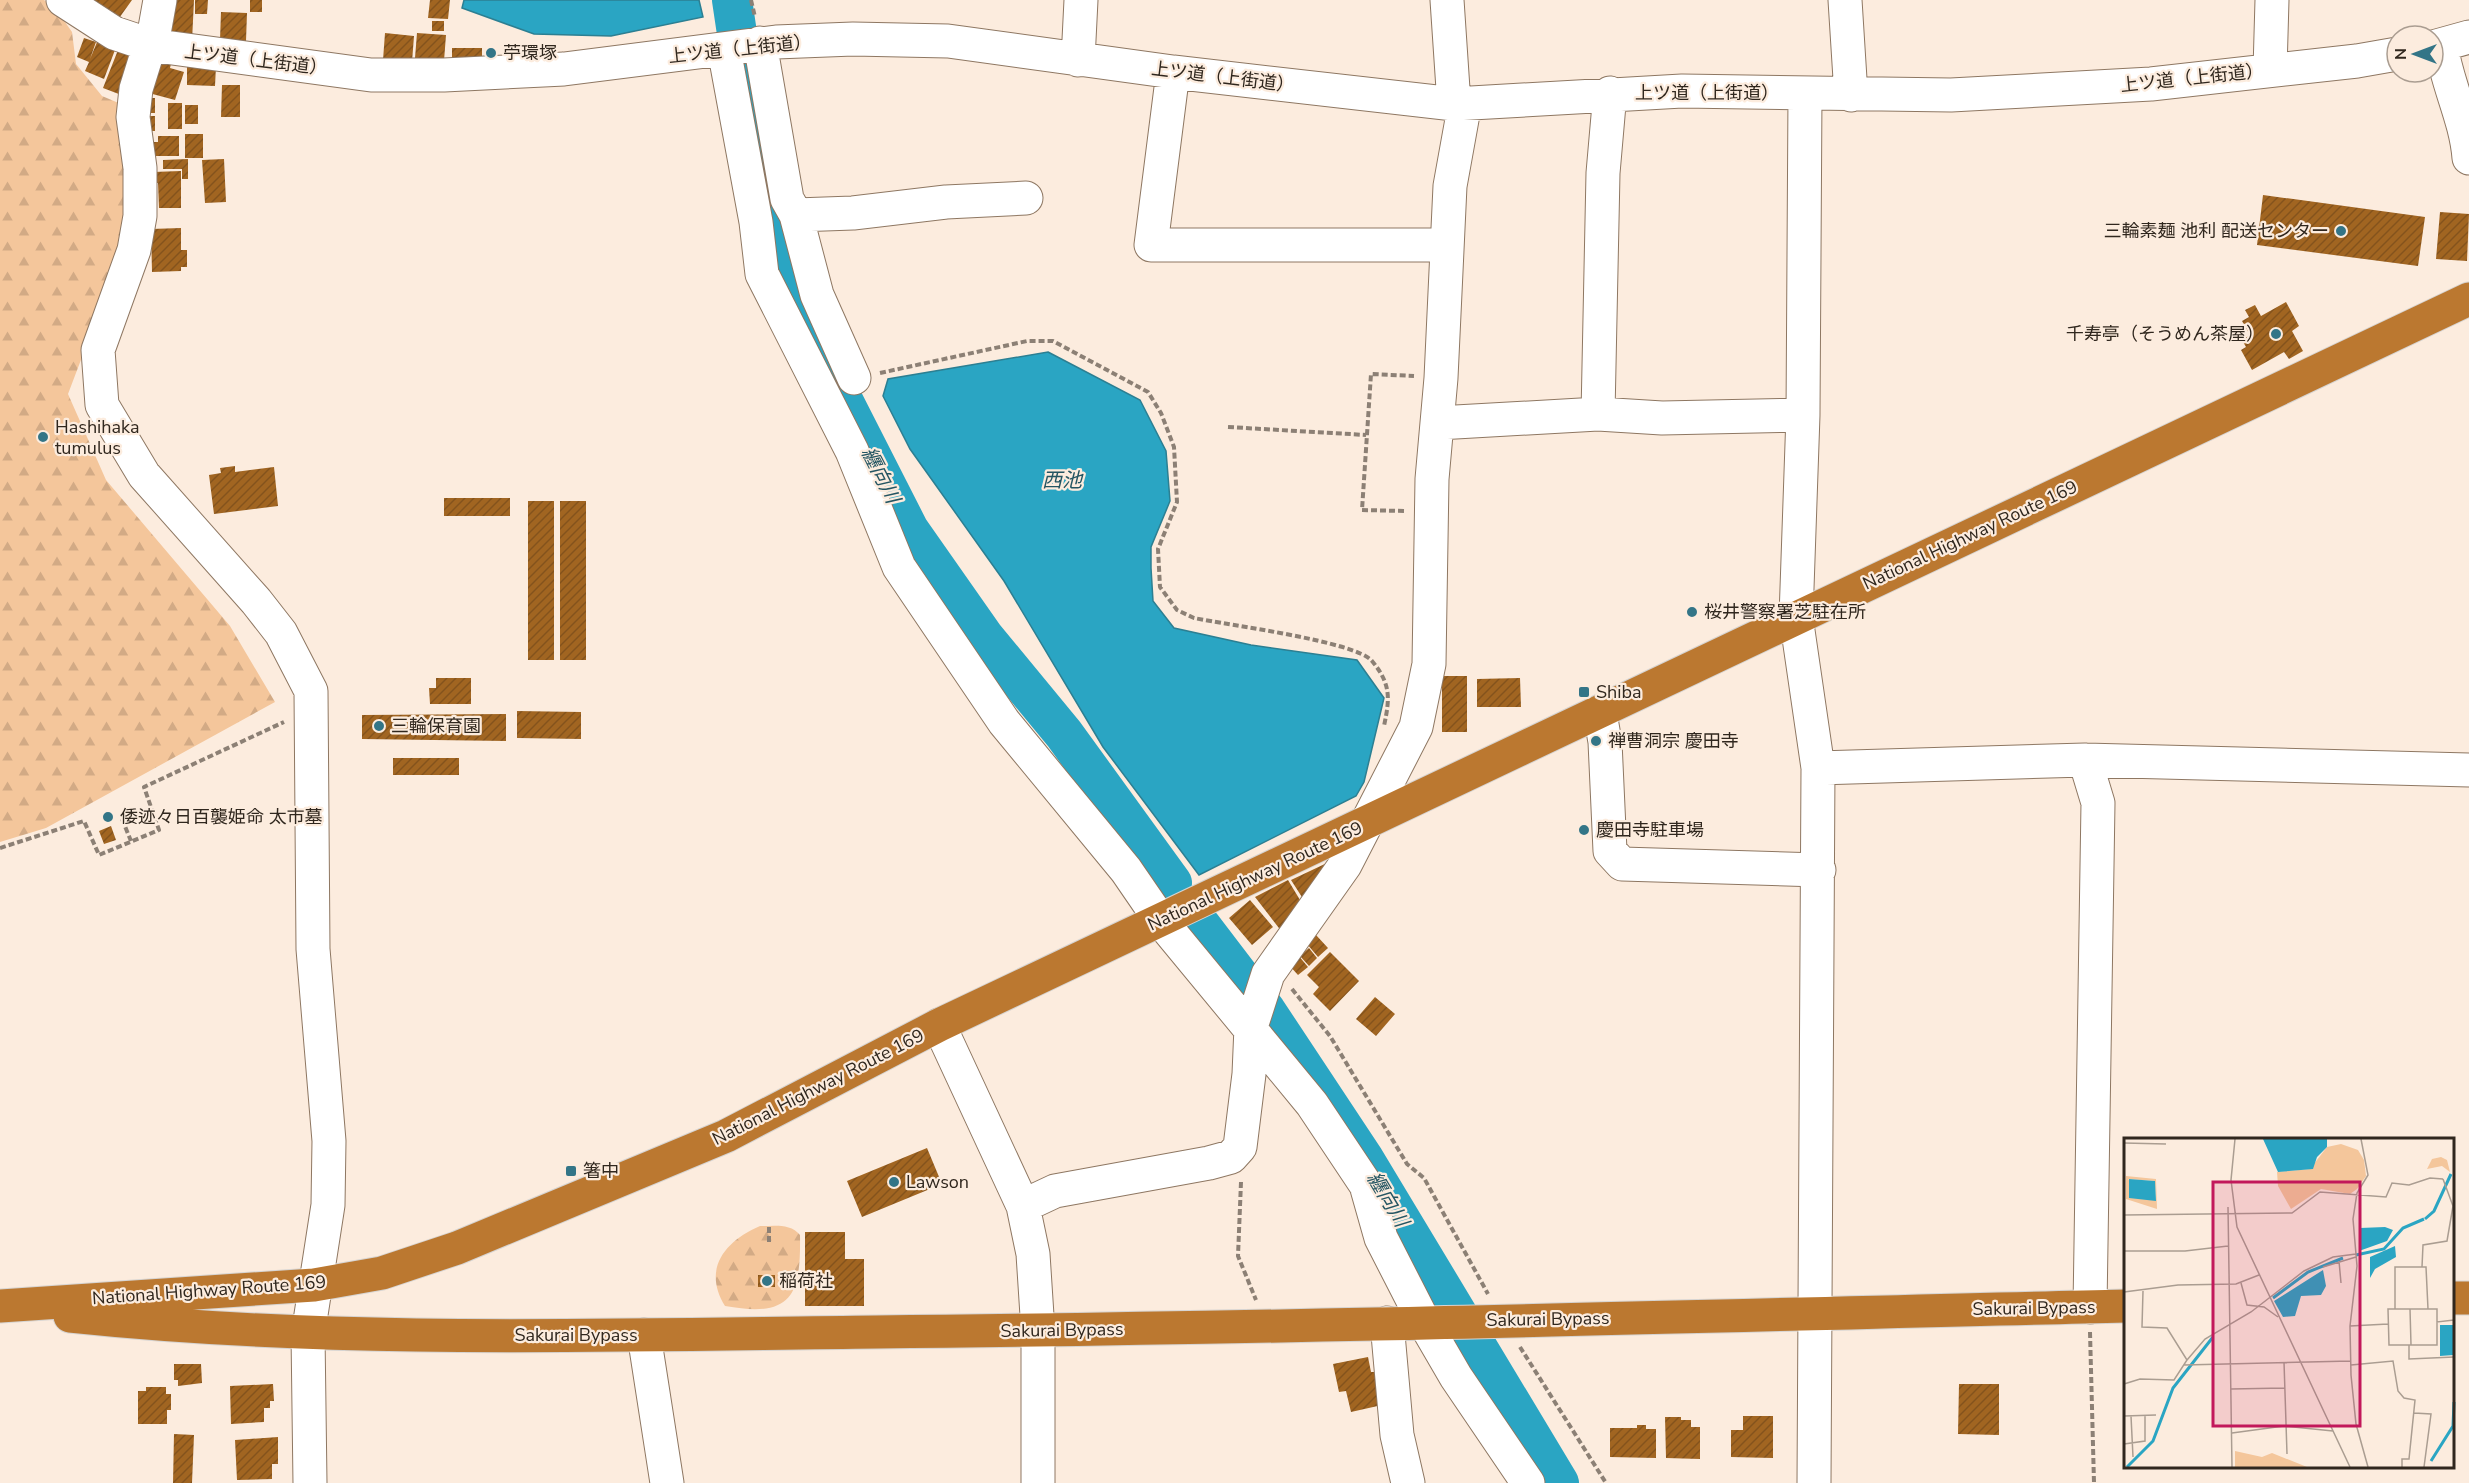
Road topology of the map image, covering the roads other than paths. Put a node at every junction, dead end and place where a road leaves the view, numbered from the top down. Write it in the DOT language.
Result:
graph roads {
  1 [pos="63,0"];
  2 [pos="160,0"];
  3 [pos="1081,0"];
  4 [pos="1447,0"];
  5 [pos="1845,0"];
  6 [pos="2272,0"];
  7 [pos="2448,43"];
  8 [pos="150,45"];
  9 [pos="742,46"];
  10 [pos="2385,56"];
  11 [pos="1078,60"];
  12 [pos="2270,70"];
  13 [pos="1173,72"];
  14 [pos="1610,93"];
  15 [pos="1805,94"];
  16 [pos="1851,94"];
  17 [pos="1454,104"];
  18 [pos="2469,158"];
  19 [pos="1026,198"];
  20 [pos="796,215"];
  21 [pos="1447,245"];
  22 [pos="2469,299"];
  23 [pos="854,378"];
  24 [pos="1598,414"];
  25 [pos="1803,415"];
  26 [pos="1438,423"];
  27 [pos="1797,617"];
  28 [pos="1600,713"];
  29 [pos="2085,760"];
  30 [pos="2469,765"];
  31 [pos="1818,768"];
  32 [pos="1368,823"];
  33 [pos="1819,870"];
  34 [pos="1161,921"];
  35 [pos="939,1025"];
  36 [pos="1252,1025"];
  37 [pos="1023,1206"];
  38 [pos="314,1285"];
  39 [pos="2124,1306"];
  40 [pos="2090,1307"];
  41 [pos="0,1308"];
  42 [pos="1814,1312"];
  43 [pos="1434,1322"];
  44 [pos="1387,1323"];
  45 [pos="1038,1331"];
  46 [pos="308,1334"];
  47 [pos="644,1335"];
  48 [pos="310,1483"];
  49 [pos="667,1483"];
  50 [pos="1038,1483"];
  51 [pos="1408,1483"];
  52 [pos="1528,1483"];
  53 [pos="1814,1483"];
  1 -- 8 [label="street, 上ツ道（上街道）"];
  2 -- 8 [label="street"];
  3 -- 11 [label="street"];
  4 -- 17 [label="street"];
  5 -- 16 [label="street"];
  6 -- 12 [label="street"];
  7 -- 18 [label="street"];
  8 -- 9 [label="street, 上ツ道（上街道）"];
  8 -- 38 [label="street"];
  9 -- 11 [label="street, 上ツ道（上街道）"];
  9 -- 20 [label="street"];
  9 -- 34 [label="street"];
  10 -- 12 [label="street, 上ツ道（上街道）"];
  11 -- 13 [label="street, 上ツ道（上街道）"];
  12 -- 16 [label="street, 上ツ道（上街道）"];
  13 -- 17 [label="street, 上ツ道（上街道）"];
  13 -- 21 [label="street"];
  14 -- 15 [label="street, 上ツ道（上街道）"];
  14 -- 17 [label="street, 上ツ道（上街道）"];
  14 -- 24 [label="street"];
  15 -- 16 [label="street, 上ツ道（上街道）"];
  15 -- 25 [label="street"];
  17 -- 21 [label="street"];
  19 -- 20 [label="street"];
  20 -- 23 [label="street"];
  21 -- 26 [label="street"];
  22 -- 27 [label="highway, National Highway Route 169"];
  24 -- 25 [label="street"];
  24 -- 26 [label="street"];
  25 -- 27 [label="street"];
  26 -- 32 [label="street"];
  27 -- 28 [label="highway, National Highway Route 169"];
  27 -- 31 [label="street"];
  28 -- 32 [label="highway, National Highway Route 169"];
  28 -- 33 [label="street"];
  29 -- 30 [label="street"];
  29 -- 31 [label="street"];
  29 -- 40 [label="street"];
  31 -- 33 [label="street"];
  32 -- 34 [label="highway, National Highway Route 169"];
  32 -- 36 [label="street"];
  33 -- 42 [label="street"];
  34 -- 35 [label="highway, National Highway Route 169"];
  34 -- 36 [label="street"];
  35 -- 37 [label="street"];
  35 -- 38 [label="highway, National Highway Route 169"];
  36 -- 37 [label="street"];
  36 -- 43 [label="street"];
  37 -- 45 [label="street"];
  38 -- 41 [label="highway, National Highway Route 169"];
  38 -- 46 [label="street"];
  39 -- 40 [label="highway, Sakurai Bypass"];
  40 -- 42 [label="highway, Sakurai Bypass"];
  41 -- 46 [label="highway, Sakurai Bypass"];
  42 -- 43 [label="highway, Sakurai Bypass"];
  42 -- 53 [label="street"];
  43 -- 44 [label="highway, Sakurai Bypass"];
  43 -- 52 [label="street"];
  44 -- 45 [label="highway, Sakurai Bypass"];
  44 -- 51 [label="street"];
  45 -- 47 [label="highway, Sakurai Bypass"];
  45 -- 50 [label="street"];
  46 -- 47 [label="highway, Sakurai Bypass"];
  46 -- 48 [label="street"];
  47 -- 49 [label="street"];
}
